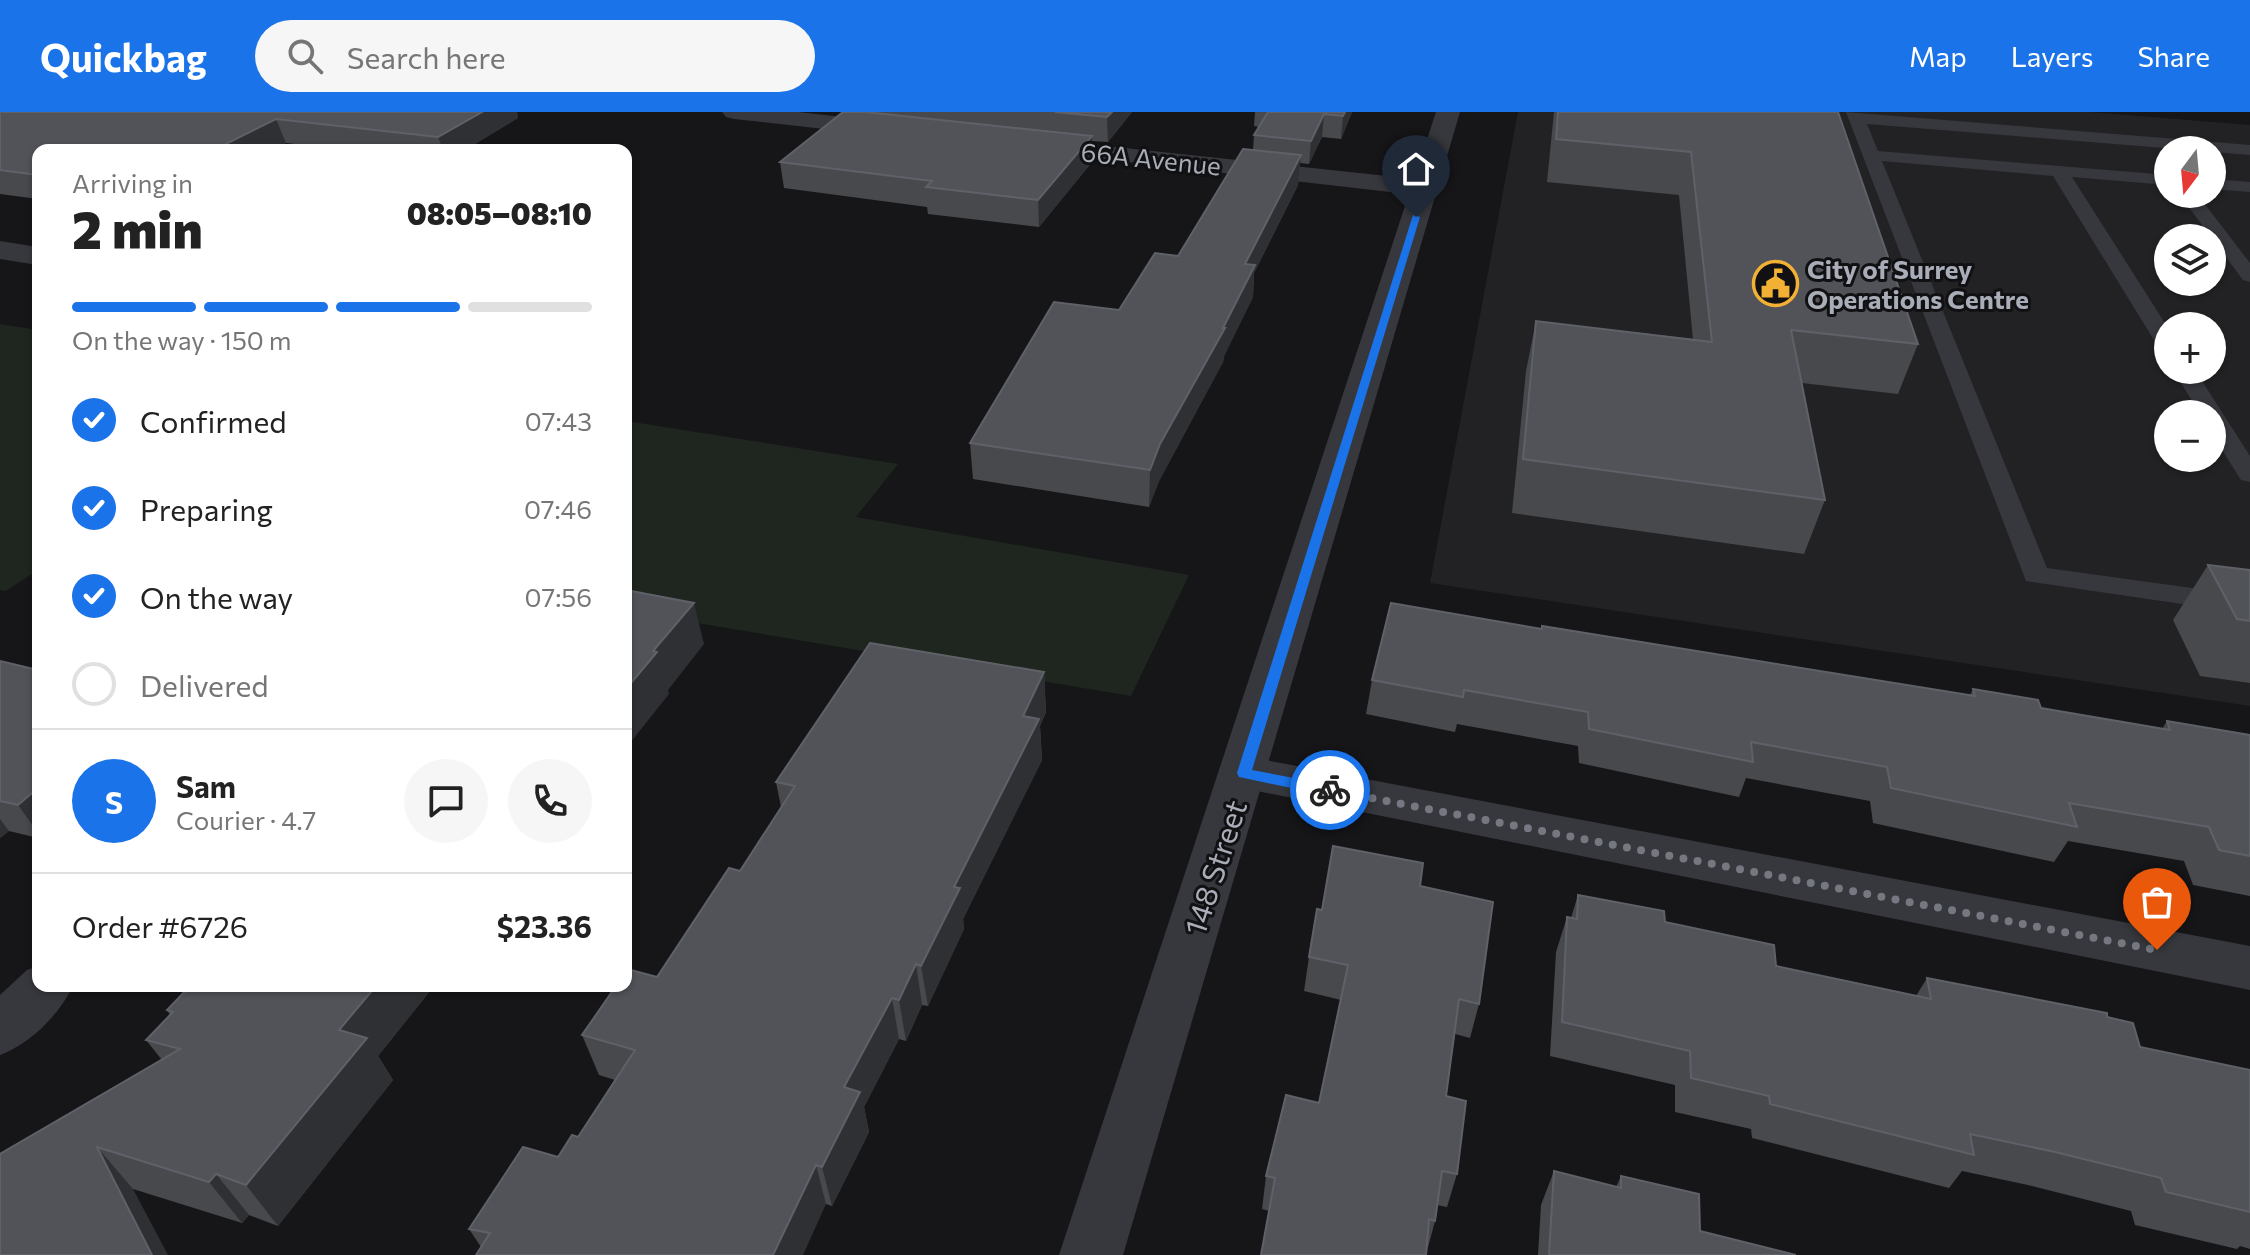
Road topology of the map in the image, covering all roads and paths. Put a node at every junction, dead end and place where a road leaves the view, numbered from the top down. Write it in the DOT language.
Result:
graph roads {
  1 [pos="734,112"];
  2 [pos="742,112"];
  3 [pos="1448,112"];
  4 [pos="1855,115"];
  5 [pos="814,116"];
  6 [pos="907,131"];
  7 [pos="1001,141"];
  8 [pos="2250,150"];
  9 [pos="1870,155"];
  10 [pos="2059,171"];
  11 [pos="2154,179"];
  12 [pos="2226,185"];
  13 [pos="2250,187"];
  14 [pos="1425,188"];
  15 [pos="2199,208"];
  16 [pos="0,250"];
  17 [pos="32,255"];
  18 [pos="2250,276"];
  19 [pos="2154,323"];
  20 [pos="2226,436"];
  21 [pos="2250,475"];
  22 [pos="2250,605"];
  23 [pos="1244,773"];
  24 [pos="2250,968"];
  25 [pos="40,992"];
  26 [pos="0,1031"];
  27 [pos="1091,1255"];
  1 -- 2 [label="street"];
  2 -- 5 [label="street"];
  3 -- 14 [label="street, 148 Street"];
  4 -- 8 [label="lane"];
  4 -- 9 [label="lane"];
  5 -- 6 [label="street"];
  7 -- 14 [label="street, 66A Avenue"];
  9 -- 10 [label="lane"];
  9 -- 22 [label="lane"];
  10 -- 11 [label="lane"];
  10 -- 19 [label="lane"];
  12 -- 13 [label="lane"];
  14 -- 23 [label="street, 148 Street"];
  15 -- 18 [label="lane"];
  16 -- 17 [label="street"];
  20 -- 21 [label="lane"];
  23 -- 24 [label="street"];
  23 -- 27 [label="street, 148 Street"];
  25 -- 26 [label="street"];
}
